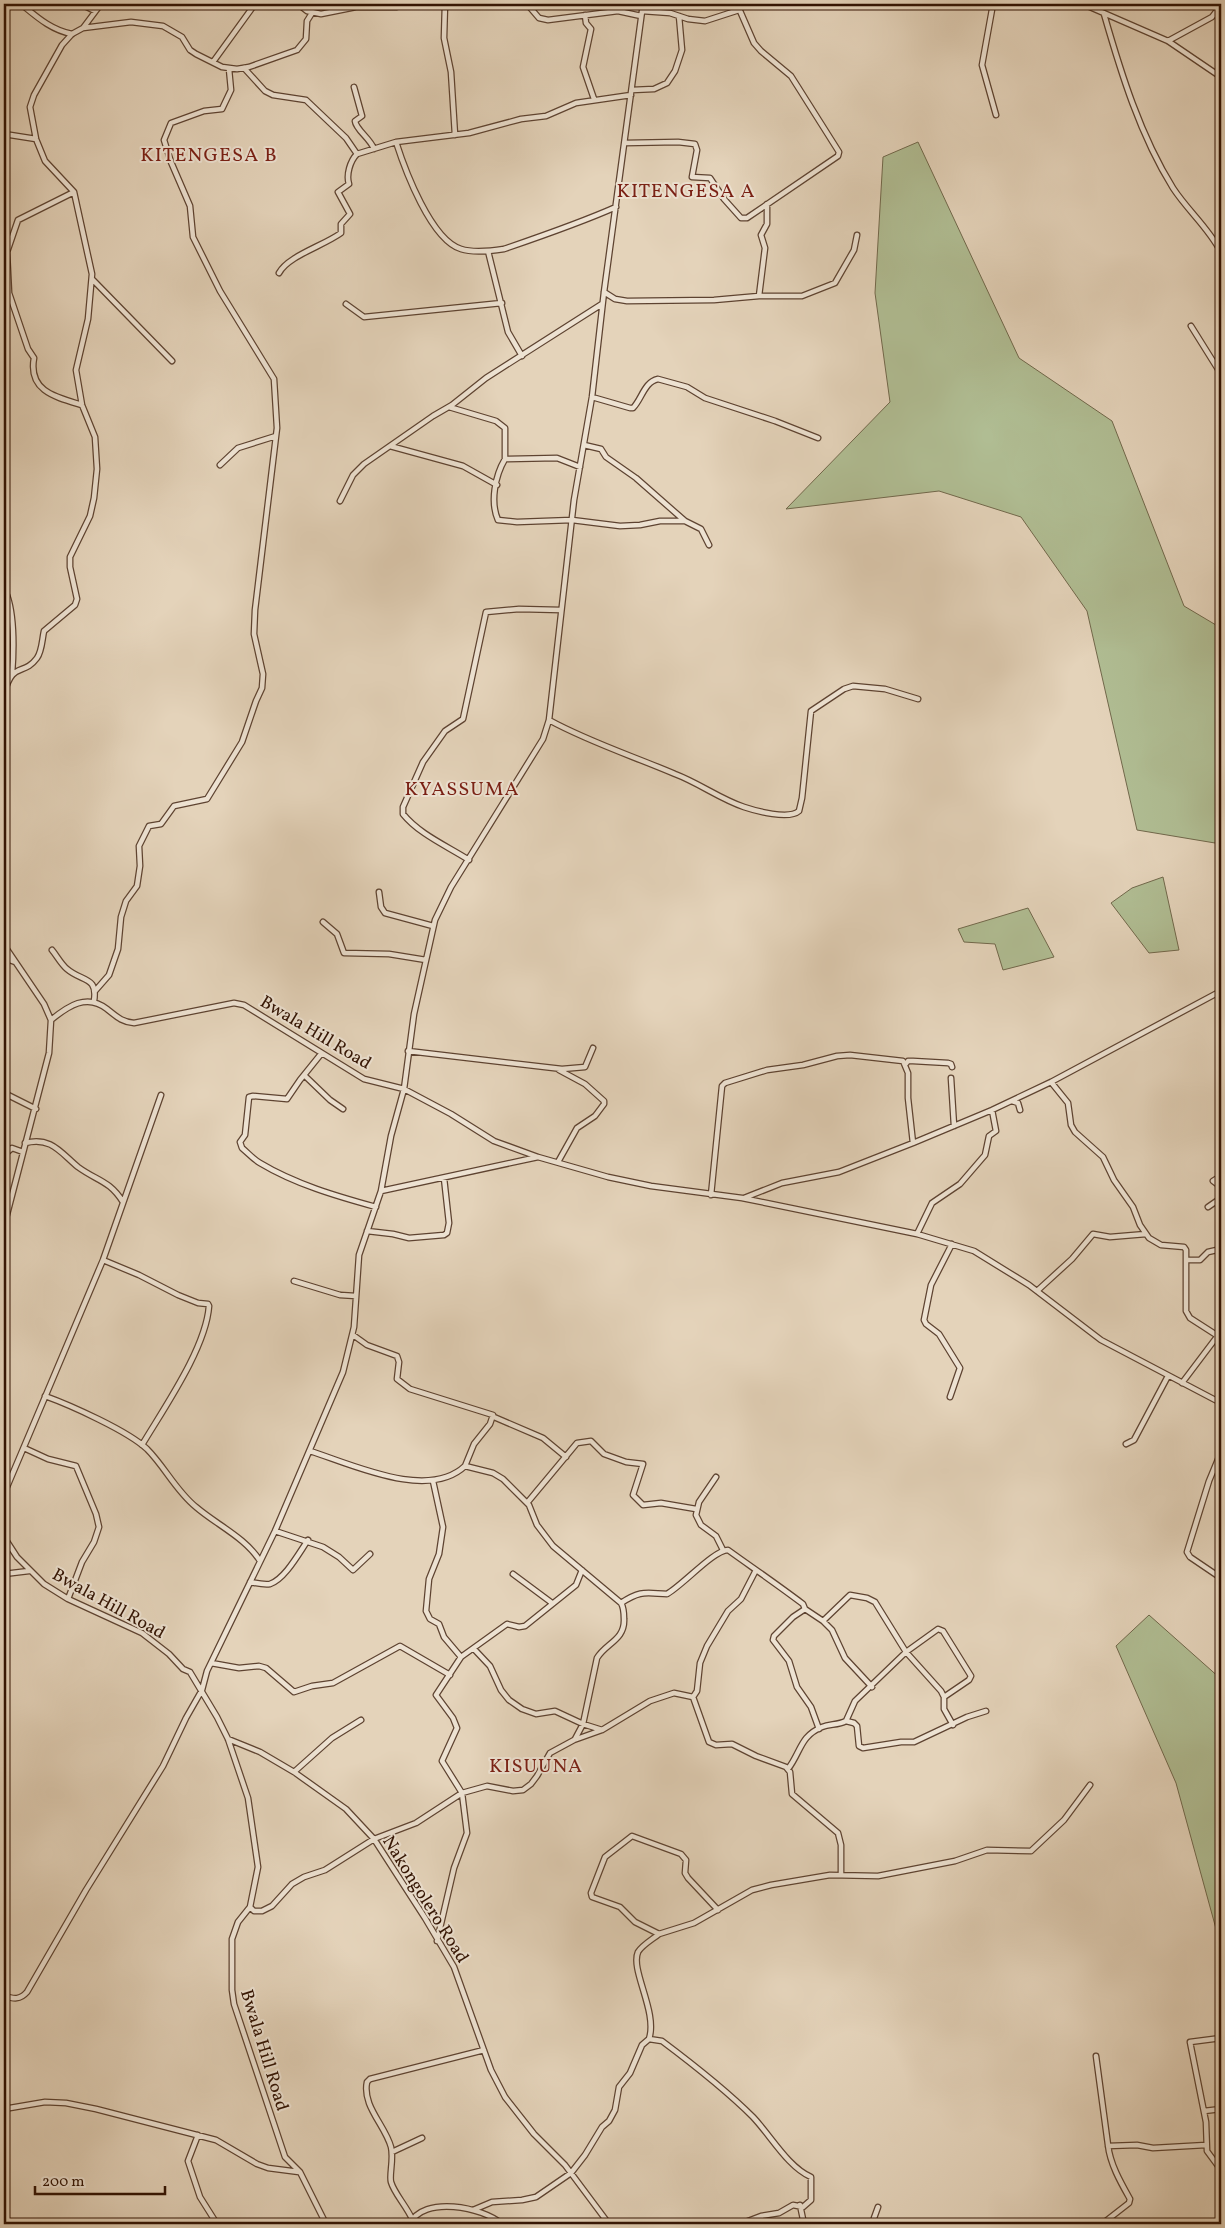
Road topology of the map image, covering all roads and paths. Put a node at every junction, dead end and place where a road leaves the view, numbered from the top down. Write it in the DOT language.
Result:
graph roads {
  1 [pos="21,4"];
  2 [pos="81,4"];
  3 [pos="101,4"];
  4 [pos="255,4"];
  5 [pos="298,4"];
  6 [pos="408,4"];
  7 [pos="445,4"];
  8 [pos="527,4"];
  9 [pos="643,4"];
  10 [pos="737,4"];
  11 [pos="993,4"];
  12 [pos="1083,4"];
  13 [pos="1221,6"];
  14 [pos="739,10"];
  15 [pos="95,11"];
  16 [pos="312,12"];
  17 [pos="642,14"];
  18 [pos="1104,14"];
  19 [pos="585,15"];
  20 [pos="679,16"];
  21 [pos="83,28"];
  22 [pos="72,34"];
  23 [pos="1168,41"];
  24 [pos="213,62"];
  25 [pos="244,68"];
  26 [pos="229,69"];
  27 [pos="1221,77"];
  28 [pos="354,87"];
  29 [pos="631,93"];
  30 [pos="594,99"];
  31 [pos="996,115"];
  32 [pos="4,134"];
  33 [pos="455,135"];
  34 [pos="36,140"];
  35 [pos="396,142"];
  36 [pos="626,143"];
  37 [pos="374,149"];
  38 [pos="357,154"];
  39 [pos="74,192"];
  40 [pos="767,204"];
  41 [pos="616,207"];
  42 [pos="857,235"];
  43 [pos="488,251"];
  44 [pos="1221,252"];
  45 [pos="279,273"];
  46 [pos="93,280"];
  47 [pos="604,292"];
  48 [pos="759,296"];
  49 [pos="502,303"];
  50 [pos="346,304"];
  51 [pos="602,304"];
  52 [pos="1191,326"];
  53 [pos="522,356"];
  54 [pos="172,361"];
  55 [pos="1221,374"];
  56 [pos="592,397"];
  57 [pos="82,405"];
  58 [pos="449,406"];
  59 [pos="276,436"];
  60 [pos="818,438"];
  61 [pos="584,444"];
  62 [pos="390,446"];
  63 [pos="505,459"];
  64 [pos="220,465"];
  65 [pos="580,467"];
  66 [pos="497,484"];
  67 [pos="340,501"];
  68 [pos="572,520"];
  69 [pos="685,521"];
  70 [pos="708,545"];
  71 [pos="4,588"];
  72 [pos="561,610"];
  73 [pos="12,674"];
  74 [pos="4,694"];
  75 [pos="918,699"];
  76 [pos="549,720"];
  77 [pos="469,860"];
  78 [pos="379,892"];
  79 [pos="323,922"];
  80 [pos="433,926"];
  81 [pos="4,945"];
  82 [pos="52,950"];
  83 [pos="4,958"];
  84 [pos="426,960"];
  85 [pos="16,963"];
  86 [pos="96,991"];
  87 [pos="1221,991"];
  88 [pos="94,1001"];
  89 [pos="51,1020"];
  90 [pos="592,1048"];
  91 [pos="408,1052"];
  92 [pos="321,1054"];
  93 [pos="904,1067"];
  94 [pos="952,1067"];
  95 [pos="555,1069"];
  96 [pos="304,1075"];
  97 [pos="951,1078"];
  98 [pos="1051,1082"];
  99 [pos="404,1089"];
  100 [pos="4,1093"];
  101 [pos="161,1095"];
  102 [pos="1011,1101"];
  103 [pos="36,1108"];
  104 [pos="343,1109"];
  105 [pos="992,1110"];
  106 [pos="1020,1110"];
  107 [pos="954,1126"];
  108 [pos="25,1143"];
  109 [pos="914,1143"];
  110 [pos="23,1152"];
  111 [pos="4,1155"];
  112 [pos="538,1157"];
  113 [pos="558,1162"];
  114 [pos="1221,1176"];
  115 [pos="444,1178"];
  116 [pos="1221,1187"];
  117 [pos="381,1191"];
  118 [pos="711,1195"];
  119 [pos="742,1198"];
  120 [pos="1221,1198"];
  121 [pos="123,1202"];
  122 [pos="376,1207"];
  123 [pos="1208,1207"];
  124 [pos="4,1226"];
  125 [pos="367,1231"];
  126 [pos="917,1234"];
  127 [pos="1146,1234"];
  128 [pos="952,1244"];
  129 [pos="1221,1249"];
  130 [pos="102,1260"];
  131 [pos="1186,1260"];
  132 [pos="294,1281"];
  133 [pos="1037,1291"];
  134 [pos="356,1296"];
  135 [pos="352,1335"];
  136 [pos="1220,1336"];
  137 [pos="1168,1376"];
  138 [pos="1182,1383"];
  139 [pos="45,1396"];
  140 [pos="950,1397"];
  141 [pos="1221,1403"];
  142 [pos="494,1417"];
  143 [pos="1126,1444"];
  144 [pos="142,1445"];
  145 [pos="24,1448"];
  146 [pos="310,1451"];
  147 [pos="1221,1452"];
  148 [pos="566,1457"];
  149 [pos="465,1466"];
  150 [pos="716,1476"];
  151 [pos="433,1481"];
  152 [pos="4,1494"];
  153 [pos="527,1503"];
  154 [pos="696,1509"];
  155 [pos="275,1531"];
  156 [pos="4,1537"];
  157 [pos="308,1540"];
  158 [pos="723,1550"];
  159 [pos="370,1554"];
  160 [pos="260,1561"];
  161 [pos="582,1570"];
  162 [pos="756,1570"];
  163 [pos="29,1571"];
  164 [pos="4,1574"];
  165 [pos="513,1574"];
  166 [pos="1221,1578"];
  167 [pos="250,1582"];
  168 [pos="68,1598"];
  169 [pos="552,1603"];
  170 [pos="621,1603"];
  171 [pos="805,1609"];
  172 [pos="823,1621"];
  173 [pos="474,1649"];
  174 [pos="906,1652"];
  175 [pos="461,1657"];
  176 [pos="211,1663"];
  177 [pos="450,1675"];
  178 [pos="872,1687"];
  179 [pos="202,1690"];
  180 [pos="693,1697"];
  181 [pos="944,1697"];
  182 [pos="986,1711"];
  183 [pos="360,1720"];
  184 [pos="846,1721"];
  185 [pos="583,1724"];
  186 [pos="953,1725"];
  187 [pos="819,1729"];
  188 [pos="602,1730"];
  189 [pos="228,1739"];
  190 [pos="574,1740"];
  191 [pos="788,1769"];
  192 [pos="294,1772"];
  193 [pos="1090,1785"];
  194 [pos="462,1793"];
  195 [pos="374,1839"];
  196 [pos="841,1874"];
  197 [pos="250,1907"];
  198 [pos="718,1910"];
  199 [pos="659,1934"];
  200 [pos="437,1941"];
  201 [pos="4,1996"];
  202 [pos="1221,2038"];
  203 [pos="649,2039"];
  204 [pos="484,2050"];
  205 [pos="1096,2056"];
  206 [pos="1221,2108"];
  207 [pos="4,2109"];
  208 [pos="1204,2111"];
  209 [pos="198,2135"];
  210 [pos="422,2138"];
  211 [pos="1206,2145"];
  212 [pos="1108,2146"];
  213 [pos="392,2152"];
  214 [pos="1221,2170"];
  215 [pos="300,2172"];
  216 [pos="571,2173"];
  217 [pos="800,2205"];
  218 [pos="878,2207"];
  219 [pos="473,2210"];
  220 [pos="411,2222"];
  221 [pos="217,2224"];
  222 [pos="326,2224"];
  223 [pos="502,2224"];
  224 [pos="609,2224"];
  225 [pos="740,2224"];
  226 [pos="804,2224"];
  227 [pos="875,2224"];
  228 [pos="1102,2224"];
  1 -- 22 [label="street"];
  2 -- 15 [label="street"];
  3 -- 15 [label="street"];
  4 -- 24 [label="street"];
  5 -- 16 [label="street"];
  6 -- 16 [label="street"];
  7 -- 33 [label="street"];
  8 -- 19 [label="street"];
  9 -- 17 [label="street"];
  10 -- 14 [label="street"];
  11 -- 31 [label="street"];
  12 -- 18 [label="street"];
  13 -- 23 [label="street"];
  14 -- 20 [label="street"];
  14 -- 40 [label="street"];
  15 -- 21 [label="street"];
  16 -- 25 [label="street"];
  17 -- 19 [label="street"];
  17 -- 20 [label="street"];
  17 -- 29 [label="street"];
  18 -- 23 [label="street"];
  18 -- 44 [label="street"];
  19 -- 30 [label="street"];
  20 -- 29 [label="street"];
  21 -- 22 [label="street"];
  21 -- 24 [label="street"];
  22 -- 34 [label="street"];
  23 -- 27 [label="street"];
  24 -- 26 [label="street"];
  25 -- 26 [label="street"];
  25 -- 38 [label="street"];
  26 -- 59 [label="street"];
  28 -- 37 [label="street"];
  29 -- 30 [label="street"];
  29 -- 36 [label="street"];
  30 -- 33 [label="street"];
  32 -- 34 [label="street"];
  33 -- 35 [label="street"];
  34 -- 39 [label="street"];
  35 -- 37 [label="street"];
  35 -- 43 [label="street"];
  36 -- 40 [label="street"];
  36 -- 41 [label="street"];
  37 -- 38 [label="street"];
  38 -- 45 [label="street"];
  39 -- 46 [label="street"];
  39 -- 57 [label="street"];
  40 -- 48 [label="street"];
  41 -- 43 [label="street"];
  41 -- 47 [label="street"];
  42 -- 48 [label="street"];
  43 -- 49 [label="street"];
  46 -- 54 [label="street"];
  46 -- 57 [label="street"];
  47 -- 48 [label="street"];
  47 -- 51 [label="street"];
  49 -- 50 [label="street"];
  49 -- 53 [label="street"];
  51 -- 53 [label="street"];
  51 -- 56 [label="street"];
  52 -- 55 [label="street"];
  53 -- 58 [label="street"];
  56 -- 60 [label="street"];
  56 -- 61 [label="street"];
  57 -- 73 [label="street"];
  58 -- 62 [label="street"];
  58 -- 63 [label="street"];
  59 -- 64 [label="street"];
  59 -- 86 [label="street"];
  61 -- 65 [label="street"];
  61 -- 69 [label="street"];
  62 -- 66 [label="street"];
  62 -- 67 [label="street"];
  63 -- 65 [label="street"];
  63 -- 66 [label="street"];
  65 -- 68 [label="street"];
  66 -- 68 [label="street"];
  68 -- 69 [label="street"];
  68 -- 72 [label="street"];
  69 -- 70 [label="street"];
  71 -- 73 [label="street"];
  72 -- 76 [label="street"];
  72 -- 77 [label="street"];
  73 -- 74 [label="street"];
  75 -- 76 [label="street"];
  76 -- 77 [label="street"];
  77 -- 80 [label="street"];
  78 -- 80 [label="street"];
  79 -- 84 [label="street"];
  80 -- 84 [label="street"];
  81 -- 85 [label="street"];
  82 -- 86 [label="street"];
  83 -- 85 [label="street"];
  84 -- 91 [label="street"];
  85 -- 89 [label="street"];
  86 -- 88 [label="street"];
  87 -- 98 [label="street"];
  88 -- 89 [label="street"];
  88 -- 92 [label="street, Bwala Hill Road"];
  89 -- 103 [label="street"];
  90 -- 95 [label="street"];
  91 -- 95 [label="street"];
  91 -- 99 [label="street"];
  92 -- 96 [label="street"];
  92 -- 99 [label="street, Bwala Hill Road"];
  93 -- 94 [label="street"];
  93 -- 109 [label="street"];
  93 -- 118 [label="street"];
  95 -- 113 [label="street"];
  96 -- 104 [label="street"];
  96 -- 122 [label="street"];
  97 -- 107 [label="street"];
  98 -- 102 [label="street"];
  98 -- 127 [label="street"];
  99 -- 112 [label="street, Bwala Hill Road"];
  99 -- 117 [label="street"];
  100 -- 103 [label="street"];
  101 -- 121 [label="street"];
  102 -- 105 [label="street"];
  102 -- 106 [label="street"];
  103 -- 108 [label="street"];
  105 -- 107 [label="street"];
  105 -- 126 [label="street"];
  107 -- 109 [label="street"];
  108 -- 110 [label="street"];
  108 -- 121 [label="street"];
  109 -- 119 [label="street"];
  110 -- 111 [label="street"];
  110 -- 124 [label="street"];
  112 -- 113 [label="street, Bwala Hill Road"];
  112 -- 115 [label="street"];
  113 -- 118 [label="street, Bwala Hill Road"];
  114 -- 116 [label="street"];
  115 -- 117 [label="street"];
  115 -- 125 [label="street"];
  117 -- 122 [label="street"];
  118 -- 119 [label="street, Bwala Hill Road"];
  119 -- 126 [label="street, Bwala Hill Road"];
  120 -- 123 [label="street"];
  121 -- 130 [label="street"];
  122 -- 125 [label="street"];
  125 -- 134 [label="street"];
  126 -- 128 [label="street, Bwala Hill Road"];
  127 -- 131 [label="street"];
  127 -- 133 [label="street"];
  128 -- 133 [label="street, Bwala Hill Road"];
  128 -- 140 [label="street"];
  129 -- 131 [label="street"];
  130 -- 139 [label="street"];
  130 -- 144 [label="street"];
  131 -- 136 [label="street"];
  132 -- 134 [label="street"];
  133 -- 137 [label="street, Bwala Hill Road"];
  134 -- 135 [label="street"];
  135 -- 142 [label="street"];
  135 -- 146 [label="street"];
  136 -- 138 [label="street"];
  137 -- 138 [label="street, Bwala Hill Road"];
  137 -- 143 [label="street"];
  138 -- 141 [label="street, Bwala Hill Road"];
  139 -- 144 [label="street"];
  139 -- 145 [label="street"];
  142 -- 148 [label="street"];
  142 -- 149 [label="street"];
  144 -- 160 [label="street"];
  145 -- 152 [label="street"];
  145 -- 168 [label="street"];
  146 -- 151 [label="street"];
  146 -- 155 [label="street"];
  147 -- 166 [label="street"];
  148 -- 153 [label="street"];
  148 -- 154 [label="street"];
  149 -- 151 [label="street"];
  149 -- 153 [label="street"];
  150 -- 154 [label="street"];
  151 -- 175 [label="street"];
  153 -- 161 [label="street"];
  154 -- 158 [label="street"];
  155 -- 157 [label="street"];
  155 -- 160 [label="street"];
  156 -- 163 [label="street, Bwala Hill Road"];
  157 -- 159 [label="street"];
  157 -- 167 [label="street"];
  158 -- 162 [label="street"];
  158 -- 170 [label="street"];
  160 -- 167 [label="street"];
  161 -- 169 [label="street"];
  161 -- 170 [label="street"];
  162 -- 171 [label="street"];
  162 -- 180 [label="street"];
  163 -- 164 [label="street"];
  163 -- 168 [label="street, Bwala Hill Road"];
  165 -- 169 [label="street"];
  167 -- 176 [label="street"];
  168 -- 179 [label="street, Bwala Hill Road"];
  169 -- 173 [label="street"];
  170 -- 185 [label="street"];
  171 -- 172 [label="street"];
  171 -- 187 [label="street"];
  172 -- 174 [label="street"];
  172 -- 178 [label="street"];
  173 -- 175 [label="street"];
  173 -- 185 [label="street"];
  174 -- 178 [label="street"];
  174 -- 181 [label="street"];
  174 -- 181 [label="street"];
  175 -- 177 [label="street"];
  176 -- 177 [label="street"];
  176 -- 179 [label="street"];
  177 -- 194 [label="street"];
  178 -- 184 [label="street"];
  179 -- 189 [label="street, Bwala Hill Road"];
  179 -- 201 [label="street"];
  180 -- 188 [label="street"];
  180 -- 191 [label="street"];
  181 -- 186 [label="street"];
  182 -- 186 [label="street"];
  183 -- 192 [label="street"];
  184 -- 186 [label="street"];
  184 -- 187 [label="street"];
  185 -- 188 [label="street"];
  185 -- 190 [label="street"];
  187 -- 191 [label="street"];
  188 -- 190 [label="street"];
  189 -- 192 [label="street, Nakongolero Road"];
  189 -- 197 [label="street, Bwala Hill Road"];
  190 -- 194 [label="street"];
  191 -- 196 [label="street"];
  192 -- 195 [label="street, Nakongolero Road"];
  193 -- 196 [label="street"];
  194 -- 195 [label="street"];
  194 -- 200 [label="street"];
  195 -- 197 [label="street"];
  195 -- 200 [label="street, Nakongolero Road"];
  196 -- 198 [label="street"];
  197 -- 215 [label="street, Bwala Hill Road"];
  198 -- 199 [label="street"];
  198 -- 199 [label="street"];
  199 -- 203 [label="street"];
  200 -- 204 [label="street, Nakongolero Road"];
  202 -- 208 [label="street"];
  203 -- 216 [label="street"];
  203 -- 217 [label="street"];
  204 -- 213 [label="street"];
  204 -- 216 [label="street, Nakongolero Road"];
  205 -- 212 [label="street"];
  206 -- 208 [label="street"];
  207 -- 209 [label="street"];
  208 -- 211 [label="street"];
  209 -- 215 [label="street"];
  209 -- 221 [label="street"];
  210 -- 213 [label="street"];
  211 -- 212 [label="street"];
  211 -- 214 [label="street"];
  212 -- 228 [label="street"];
  213 -- 220 [label="street"];
  215 -- 222 [label="street, Bwala Hill Road"];
  216 -- 219 [label="street"];
  216 -- 224 [label="street, Nakongolero Road"];
  217 -- 225 [label="street"];
  217 -- 226 [label="street"];
  218 -- 227 [label="street"];
  219 -- 220 [label="street"];
  219 -- 223 [label="street"];
}
